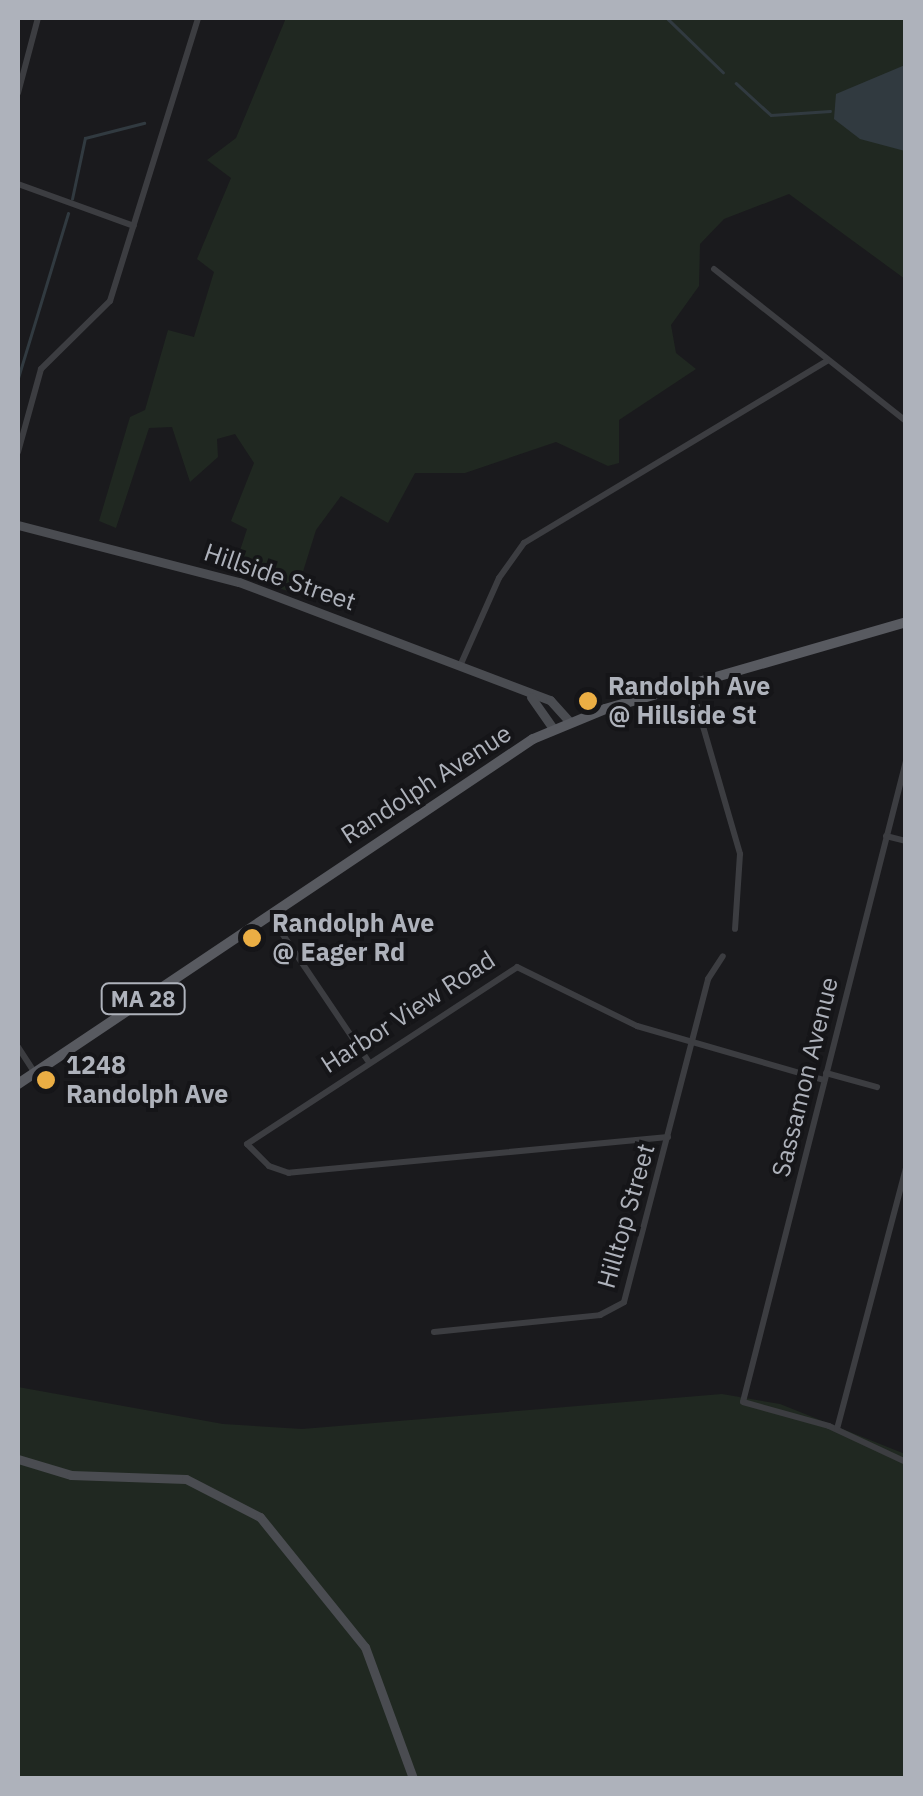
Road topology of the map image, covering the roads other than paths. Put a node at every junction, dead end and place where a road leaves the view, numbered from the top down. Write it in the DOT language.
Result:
graph roads {
  1 [pos="38,18"];
  2 [pos="198,18"];
  3 [pos="18,94"];
  4 [pos="18,184"];
  5 [pos="134,226"];
  6 [pos="714,268"];
  7 [pos="827,362"];
  8 [pos="906,421"];
  9 [pos="18,452"];
  10 [pos="18,525"];
  11 [pos="906,622"];
  12 [pos="460,666"];
  13 [pos="691,684"];
  14 [pos="521,689"];
  15 [pos="570,722"];
  16 [pos="554,729"];
  17 [pos="906,761"];
  18 [pos="886,836"];
  19 [pos="906,841"];
  20 [pos="268,914"];
  21 [pos="735,929"];
  22 [pos="723,956"];
  23 [pos="692,1042"];
  24 [pos="18,1047"];
  25 [pos="368,1061"];
  26 [pos="35,1072"];
  27 [pos="825,1076"];
  28 [pos="18,1084"];
  29 [pos="878,1087"];
  30 [pos="668,1137"];
  31 [pos="906,1168"];
  32 [pos="434,1332"];
  33 [pos="837,1429"];
  34 [pos="18,1459"];
  35 [pos="906,1462"];
  36 [pos="413,1778"];
  1 -- 3 [label="street"];
  2 -- 5 [label="street"];
  4 -- 5 [label="street"];
  5 -- 9 [label="street"];
  6 -- 7 [label="street"];
  7 -- 8 [label="street"];
  7 -- 12 [label="street"];
  10 -- 12 [label="street, Hillside Street"];
  11 -- 13 [label="main road, Randolph Avenue / MA 28"];
  12 -- 14 [label="street, Hillside Street"];
  13 -- 15 [label="main road, Randolph Avenue / MA 28"];
  13 -- 21 [label="street"];
  14 -- 15 [label="street, Hillside Street"];
  14 -- 16 [label="street, Hillside Street"];
  15 -- 16 [label="main road, Randolph Avenue / MA 28"];
  16 -- 20 [label="main road, Randolph Avenue / MA 28"];
  17 -- 18 [label="street, Sassamon Avenue"];
  18 -- 19 [label="street"];
  18 -- 27 [label="street, Sassamon Avenue"];
  20 -- 25 [label="street"];
  20 -- 26 [label="main road, Randolph Avenue / MA 28"];
  22 -- 23 [label="street, Hilltop Street"];
  23 -- 25 [label="street, Harbor View Road"];
  23 -- 27 [label="street, Harbor View Road"];
  23 -- 30 [label="street, Hilltop Street"];
  24 -- 26 [label="street"];
  25 -- 30 [label="street, Harbor View Road"];
  26 -- 28 [label="main road, Randolph Avenue / MA 28"];
  27 -- 29 [label="street, Harbor View Road"];
  27 -- 33 [label="street, Sassamon Avenue"];
  30 -- 32 [label="street, Hilltop Street"];
  31 -- 33 [label="street"];
  33 -- 35 [label="street"];
  34 -- 36 [label="street"];
}
